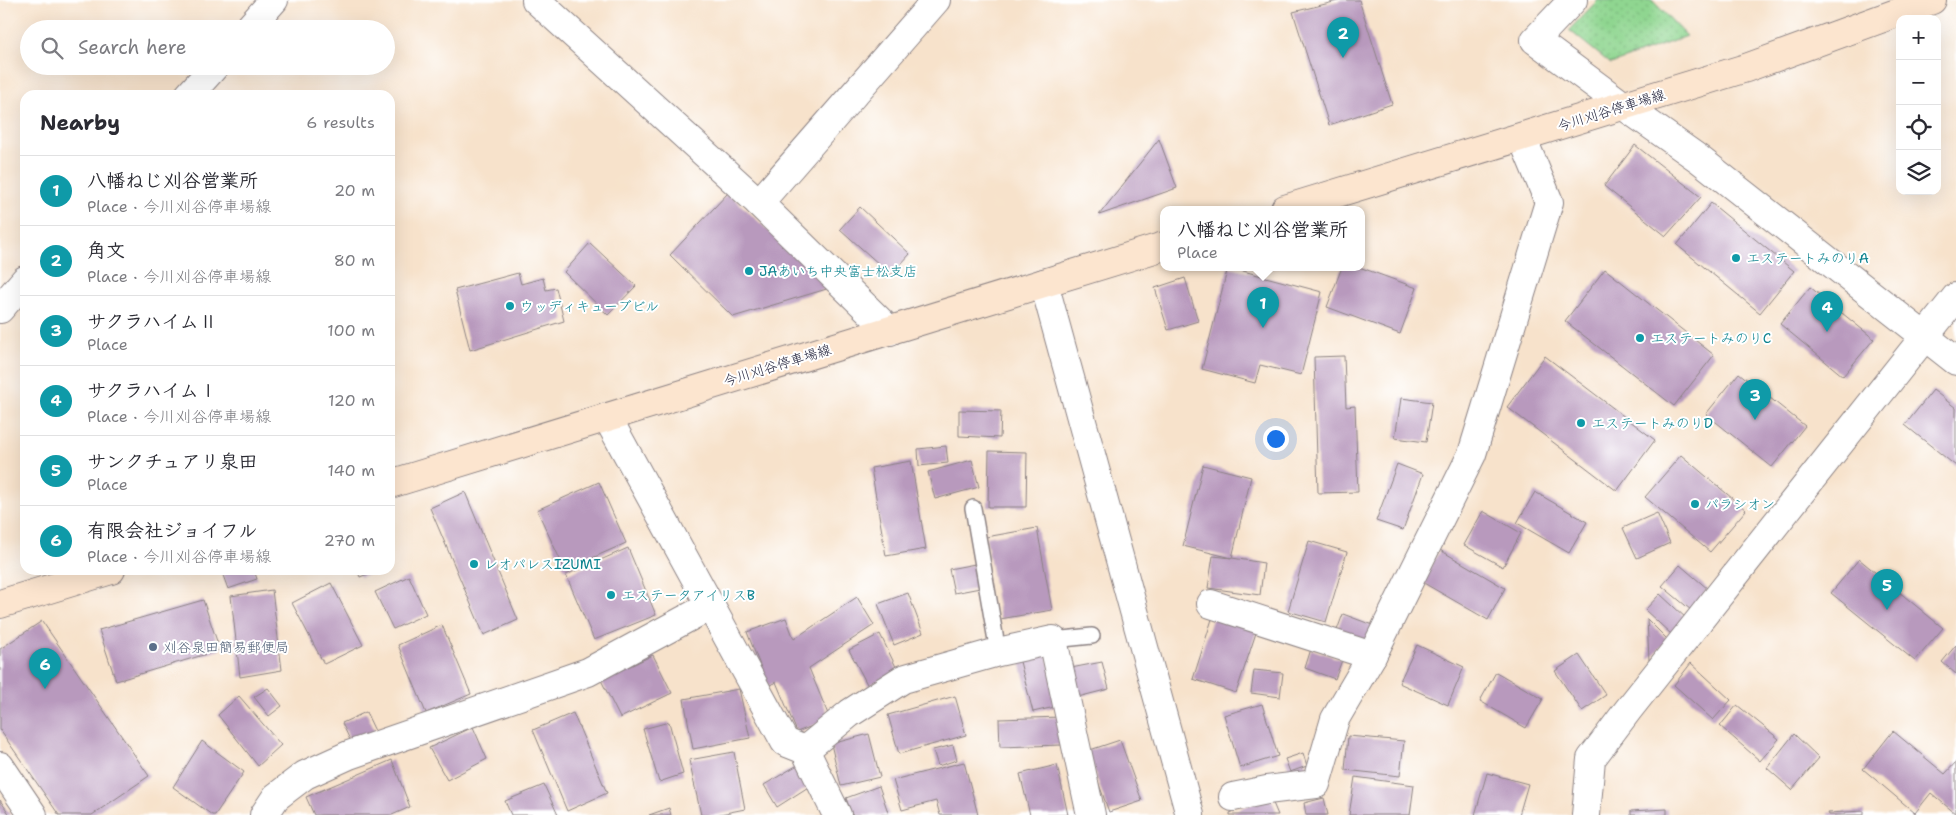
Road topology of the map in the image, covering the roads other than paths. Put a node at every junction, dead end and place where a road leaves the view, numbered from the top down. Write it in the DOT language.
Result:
graph roads {
  1 [pos="274,0"];
  2 [pos="536,0"];
  3 [pos="936,0"];
  4 [pos="1573,0"];
  5 [pos="1932,0"];
  6 [pos="256,20"];
  7 [pos="207,75"];
  8 [pos="194,90"];
  9 [pos="1624,106"];
  10 [pos="1522,137"];
  11 [pos="759,203"];
  12 [pos="1296,206"];
  13 [pos="1160,247"];
  14 [pos="1044,283"];
  15 [pos="20,286"];
  16 [pos="1956,297"];
  17 [pos="0,309"];
  18 [pos="890,330"];
  19 [pos="1924,336"];
  20 [pos="1956,361"];
  21 [pos="606,417"];
  22 [pos="395,482"];
  23 [pos="973,508"];
  24 [pos="95,575"];
  25 [pos="0,604"];
  26 [pos="1210,604"];
  27 [pos="710,606"];
  28 [pos="1092,636"];
  29 [pos="1053,640"];
  30 [pos="998,652"];
  31 [pos="1372,656"];
  32 [pos="805,750"];
  33 [pos="0,766"];
  34 [pos="1233,797"];
  35 [pos="34,815"];
  36 [pos="264,815"];
  37 [pos="837,815"];
  38 [pos="1091,815"];
  39 [pos="1190,815"];
  40 [pos="1586,815"];
  1 -- 6 [label="street"];
  2 -- 11 [label="street"];
  3 -- 11 [label="street"];
  4 -- 9 [label="street"];
  5 -- 9 [label="main road, 今川刈谷停車場線"];
  7 -- 8 [label="street"];
  9 -- 10 [label="main road, 今川刈谷停車場線"];
  9 -- 19 [label="street"];
  10 -- 12 [label="main road, 今川刈谷停車場線"];
  10 -- 31 [label="street"];
  11 -- 18 [label="street"];
  13 -- 14 [label="main road, 今川刈谷停車場線"];
  14 -- 18 [label="main road, 今川刈谷停車場線"];
  14 -- 39 [label="street"];
  15 -- 17 [label="street"];
  16 -- 19 [label="street"];
  18 -- 21 [label="main road, 今川刈谷停車場線"];
  19 -- 20 [label="street"];
  19 -- 40 [label="street"];
  21 -- 22 [label="main road, 今川刈谷停車場線"];
  21 -- 27 [label="street"];
  23 -- 30 [label="lane"];
  24 -- 25 [label="main road"];
  26 -- 31 [label="street"];
  27 -- 32 [label="street"];
  27 -- 36 [label="street"];
  28 -- 29 [label="lane"];
  29 -- 30 [label="street"];
  29 -- 38 [label="street"];
  30 -- 32 [label="street"];
  31 -- 34 [label="street"];
  32 -- 37 [label="street"];
  33 -- 35 [label="street"];
}
